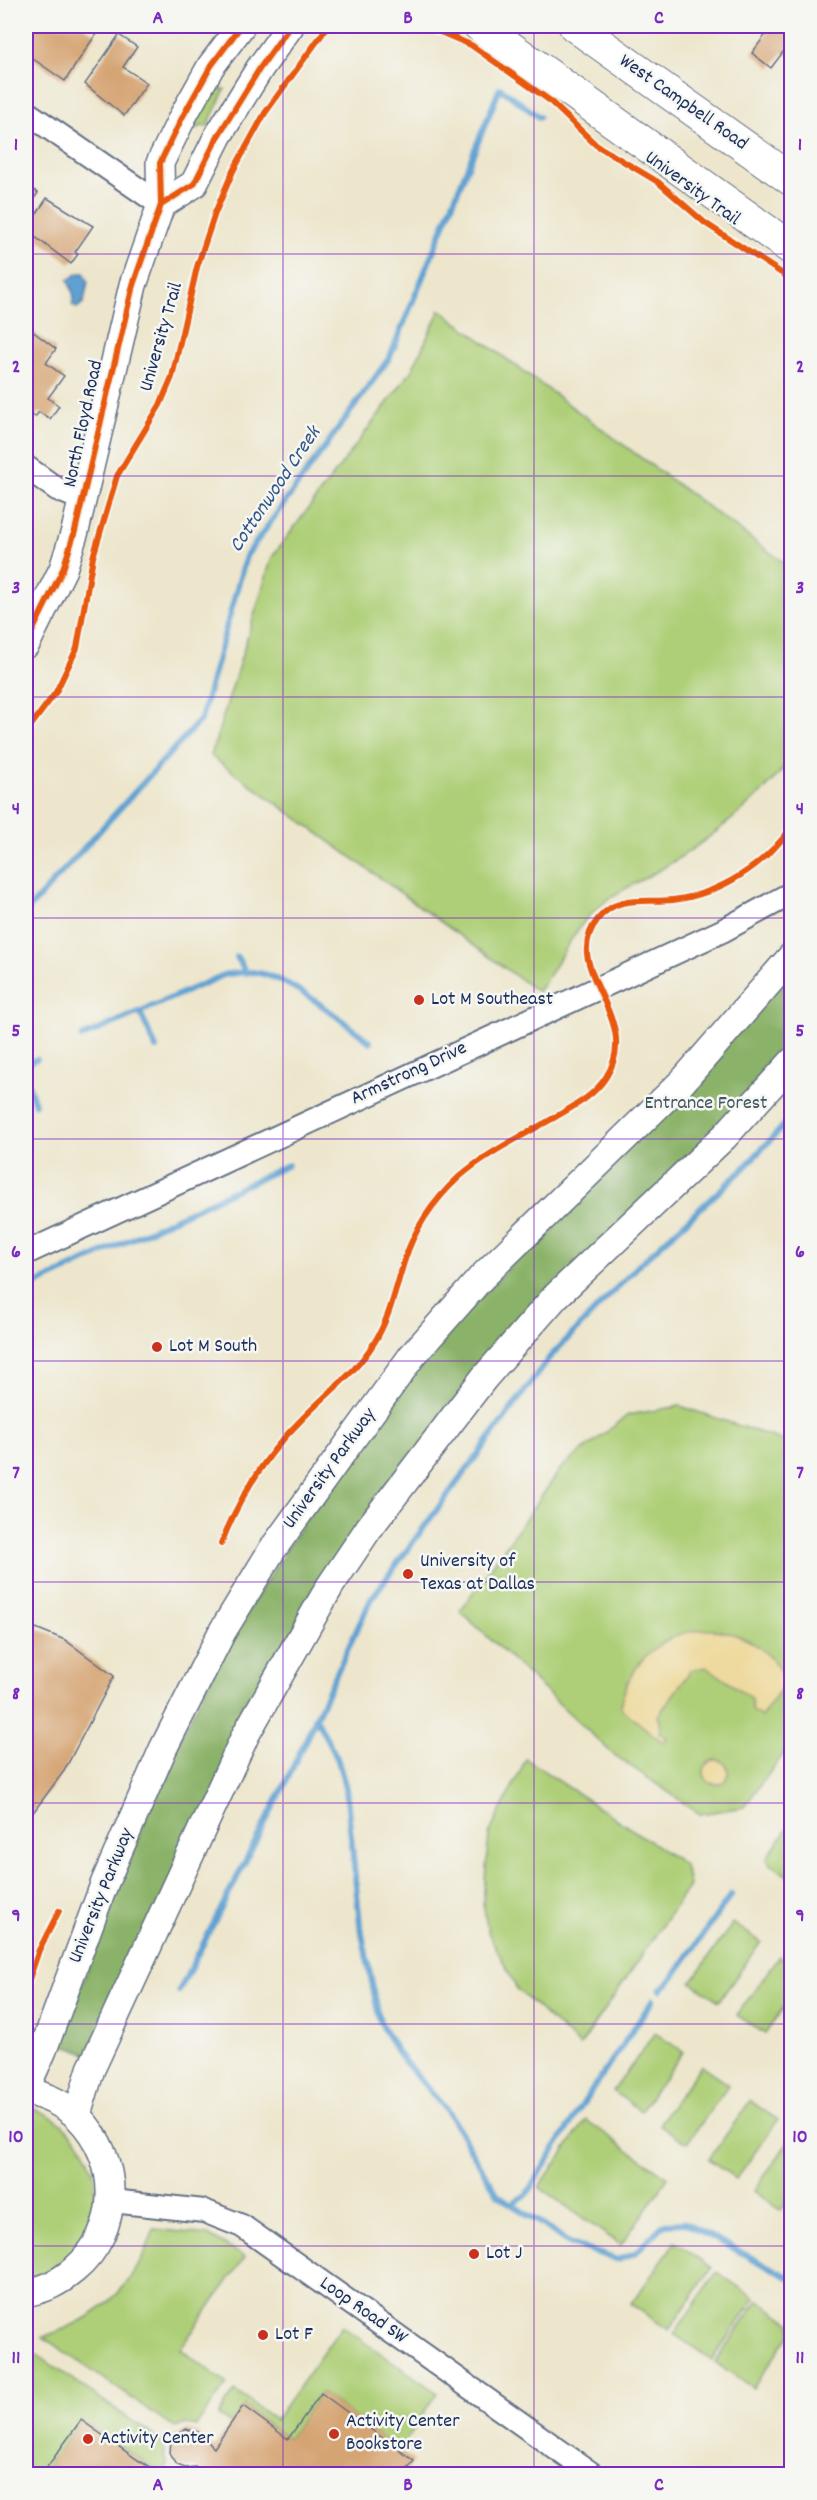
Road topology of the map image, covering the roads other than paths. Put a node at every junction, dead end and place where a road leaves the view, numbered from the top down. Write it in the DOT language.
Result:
graph roads {
  1 [pos="241,26"];
  2 [pos="290,26"];
  3 [pos="480,26"];
  4 [pos="575,26"];
  5 [pos="26,112"];
  6 [pos="792,180"];
  7 [pos="160,205"];
  8 [pos="792,249"];
  9 [pos="26,467"];
  10 [pos="84,500"];
  11 [pos="26,644"];
  12 [pos="792,893"];
  13 [pos="792,956"];
  14 [pos="792,1062"];
  15 [pos="26,1252"];
  16 [pos="26,2089"];
  17 [pos="77,2115"];
  18 [pos="112,2201"];
  19 [pos="26,2292"];
  20 [pos="592,2475"];
  1 -- 7 [label="street, North Floyd Road"];
  2 -- 7 [label="street"];
  3 -- 8 [label="main road"];
  4 -- 6 [label="main road, West Campbell Road"];
  5 -- 7 [label="street"];
  7 -- 10 [label="street, North Floyd Road"];
  9 -- 10 [label="street"];
  10 -- 11 [label="street, North Floyd Road"];
  12 -- 15 [label="street, Armstrong Drive"];
  13 -- 16 [label="street, University Parkway"];
  14 -- 17 [label="street"];
  16 -- 17 [label="street"];
  17 -- 18 [label="street"];
  18 -- 19 [label="street"];
  18 -- 20 [label="street, Loop Road SW"];
}
